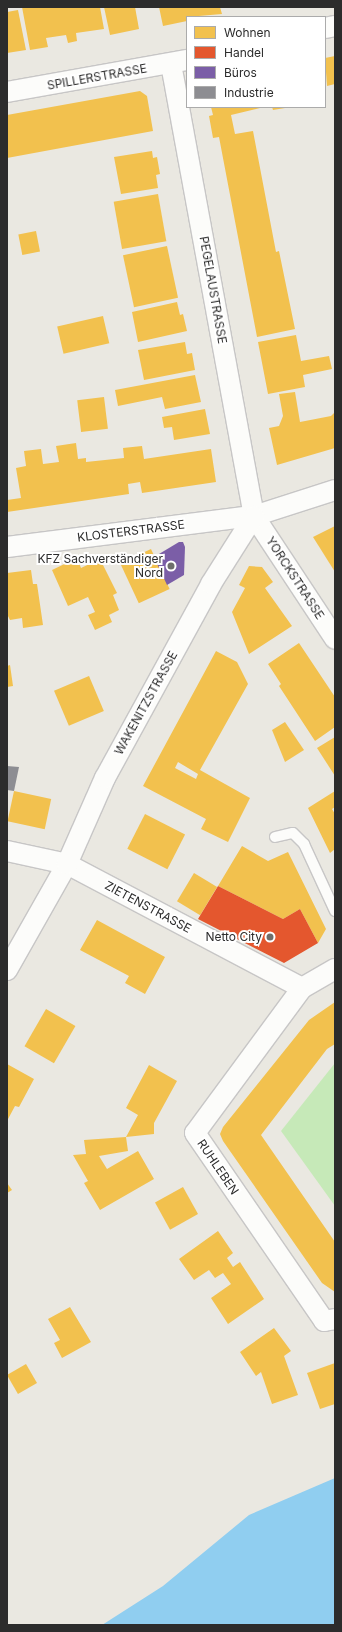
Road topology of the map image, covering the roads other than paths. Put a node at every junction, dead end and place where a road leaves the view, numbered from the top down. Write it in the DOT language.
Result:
graph roads {
  1 [pos="179,62"];
  2 [pos="7,92"];
  3 [pos="186,104"];
  4 [pos="187,108"];
  5 [pos="335,490"];
  6 [pos="254,516"];
  7 [pos="7,547"];
  8 [pos="335,638"];
  9 [pos="275,836"];
  10 [pos="7,851"];
  11 [pos="67,864"];
  12 [pos="335,911"];
  13 [pos="335,969"];
  14 [pos="7,970"];
  15 [pos="302,988"];
  16 [pos="335,1319"];
  1 -- 2 [label="street, SPILLERSTRASSE"];
  1 -- 3 [label="street, PEGELAUSTRASSE"];
  4 -- 6 [label="street, PEGELAUSTRASSE"];
  5 -- 6 [label="street"];
  6 -- 7 [label="street, KLOSTERSTRASSE"];
  6 -- 8 [label="street, YORCKSTRASSE"];
  6 -- 11 [label="street, WAKENITZSTRASSE"];
  9 -- 12 [label="lane"];
  10 -- 11 [label="street, ZIETENSTRASSE"];
  11 -- 14 [label="street, WAKENITZSTRASSE"];
  11 -- 15 [label="street, ZIETENSTRASSE"];
  13 -- 15 [label="street"];
  15 -- 16 [label="street, RUHLEBEN"];
}
